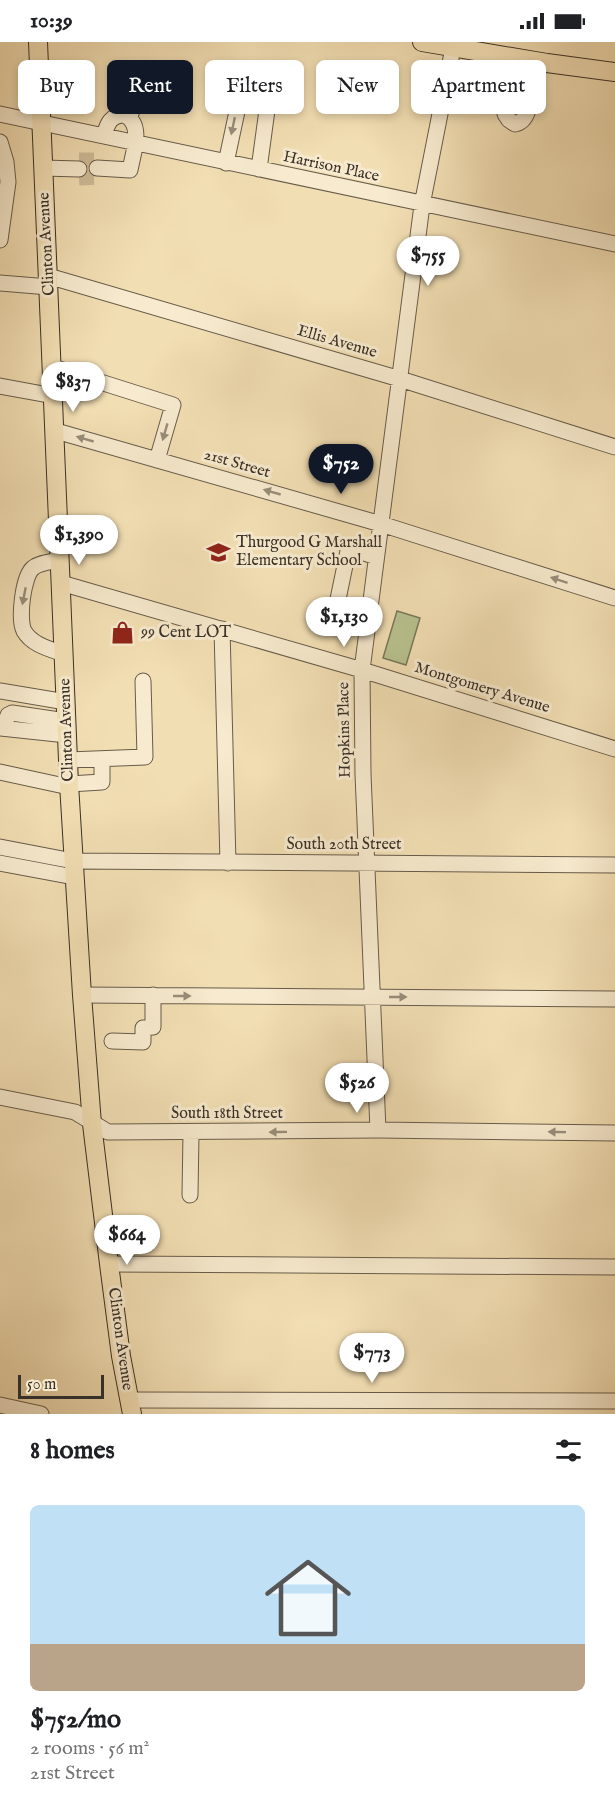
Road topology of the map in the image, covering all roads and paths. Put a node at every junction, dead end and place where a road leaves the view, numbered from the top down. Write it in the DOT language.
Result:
graph roads {
  1 [pos="38,42"];
  2 [pos="422,42"];
  3 [pos="453,48"];
  4 [pos="512,58"];
  5 [pos="615,72"];
  6 [pos="0,114"];
  7 [pos="131,114"];
  8 [pos="504,114"];
  9 [pos="527,114"];
  10 [pos="130,117"];
  11 [pos="40,122"];
  12 [pos="104,136"];
  13 [pos="0,142"];
  14 [pos="135,143"];
  15 [pos="3,161"];
  16 [pos="226,163"];
  17 [pos="43,168"];
  18 [pos="99,168"];
  19 [pos="77,169"];
  20 [pos="259,169"];
  21 [pos="422,205"];
  22 [pos="0,240"];
  23 [pos="615,244"];
  24 [pos="48,281"];
  25 [pos="0,283"];
  26 [pos="53,367"];
  27 [pos="400,379"];
  28 [pos="0,386"];
  29 [pos="54,396"];
  30 [pos="56,430"];
  31 [pos="615,447"];
  32 [pos="157,460"];
  33 [pos="381,524"];
  34 [pos="376,557"];
  35 [pos="60,560"];
  36 [pos="61,583"];
  37 [pos="615,598"];
  38 [pos="337,604"];
  39 [pos="222,629"];
  40 [pos="64,654"];
  41 [pos="362,670"];
  42 [pos="143,681"];
  43 [pos="0,691"];
  44 [pos="66,702"];
  45 [pos="3,721"];
  46 [pos="67,728"];
  47 [pos="615,749"];
  48 [pos="102,759"];
  49 [pos="68,760"];
  50 [pos="0,772"];
  51 [pos="69,785"];
  52 [pos="0,847"];
  53 [pos="228,862"];
  54 [pos="0,863"];
  55 [pos="367,863"];
  56 [pos="615,865"];
  57 [pos="74,869"];
  58 [pos="82,995"];
  59 [pos="153,995"];
  60 [pos="372,997"];
  61 [pos="615,999"];
  62 [pos="112,1041"];
  63 [pos="0,1097"];
  64 [pos="92,1124"];
  65 [pos="378,1130"];
  66 [pos="191,1133"];
  67 [pos="615,1133"];
  68 [pos="190,1195"];
  69 [pos="109,1264"];
  70 [pos="615,1268"];
  71 [pos="615,1401"];
  72 [pos="0,1405"];
  73 [pos="130,1407"];
  74 [pos="41,1414"];
  1 -- 11 [label="main road, Clinton Avenue"];
  2 -- 3 [label="main road"];
  3 -- 4 [label="main road"];
  3 -- 21 [label="street, Hopkins Place"];
  4 -- 5 [label="main road"];
  6 -- 11 [label="street, Harrison Place"];
  7 -- 10 [label="street"];
  8 -- 9 [label="street"];
  10 -- 12 [label="street"];
  10 -- 14 [label="street"];
  11 -- 12 [label="street, Harrison Place"];
  11 -- 17 [label="main road, Clinton Avenue"];
  12 -- 14 [label="street, Harrison Place"];
  13 -- 15 [label="street"];
  14 -- 16 [label="street, Harrison Place"];
  14 -- 18 [label="street"];
  15 -- 22 [label="street"];
  16 -- 20 [label="street, Harrison Place"];
  20 -- 16 [label="street, one-way"];
  17 -- 19 [label="street"];
  17 -- 24 [label="main road, Clinton Avenue"];
  20 -- 21 [label="street, Harrison Place"];
  21 -- 23 [label="street, Harrison Place"];
  21 -- 27 [label="street, Hopkins Place"];
  24 -- 25 [label="street, Ellis Avenue"];
  24 -- 26 [label="main road, Clinton Avenue"];
  24 -- 27 [label="street, Ellis Avenue"];
  26 -- 29 [label="main road, Clinton Avenue"];
  26 -- 32 [label="street, one-way"];
  27 -- 31 [label="street, Ellis Avenue"];
  27 -- 33 [label="street, Hopkins Place"];
  28 -- 29 [label="street"];
  29 -- 30 [label="main road, Clinton Avenue"];
  32 -- 30 [label="street, 21st Street, one-way"];
  30 -- 35 [label="main road, Clinton Avenue"];
  33 -- 32 [label="street, 21st Street, one-way"];
  33 -- 34 [label="street, Hopkins Place"];
  37 -- 33 [label="street, 21st Street, one-way"];
  34 -- 38 [label="street"];
  34 -- 41 [label="street, Hopkins Place"];
  35 -- 36 [label="main road, Clinton Avenue"];
  35 -- 40 [label="street, one-way"];
  36 -- 39 [label="street, Montgomery Avenue"];
  36 -- 40 [label="main road, Clinton Avenue"];
  39 -- 41 [label="street, Montgomery Avenue"];
  39 -- 53 [label="street"];
  40 -- 44 [label="main road, Clinton Avenue"];
  41 -- 47 [label="street, Montgomery Avenue"];
  41 -- 55 [label="street, Hopkins Place"];
  42 -- 48 [label="street"];
  43 -- 44 [label="street"];
  44 -- 46 [label="main road, Clinton Avenue"];
  45 -- 46 [label="street"];
  46 -- 49 [label="main road, Clinton Avenue"];
  48 -- 49 [label="street"];
  48 -- 51 [label="street"];
  49 -- 51 [label="main road, Clinton Avenue"];
  50 -- 51 [label="street"];
  51 -- 57 [label="main road, Clinton Avenue"];
  52 -- 57 [label="street"];
  53 -- 55 [label="street, South 20th Street"];
  53 -- 57 [label="street, South 20th Street"];
  54 -- 57 [label="street"];
  55 -- 56 [label="street, South 20th Street"];
  55 -- 60 [label="street, Hopkins Place"];
  57 -- 58 [label="main road, Clinton Avenue"];
  58 -- 59 [label="street"];
  58 -- 64 [label="main road, Clinton Avenue"];
  59 -- 60 [label="street, one-way"];
  59 -- 62 [label="street"];
  60 -- 61 [label="street, one-way"];
  60 -- 65 [label="street, Hopkins Place"];
  63 -- 64 [label="street, South 18th Street"];
  64 -- 66 [label="street, South 18th Street"];
  64 -- 69 [label="main road, Clinton Avenue"];
  65 -- 66 [label="street, South 18th Street, one-way"];
  67 -- 65 [label="street, South 18th Street, one-way"];
  66 -- 68 [label="street"];
  69 -- 70 [label="street"];
  69 -- 73 [label="main road, Clinton Avenue"];
  71 -- 73 [label="street"];
  72 -- 74 [label="street"];
}
